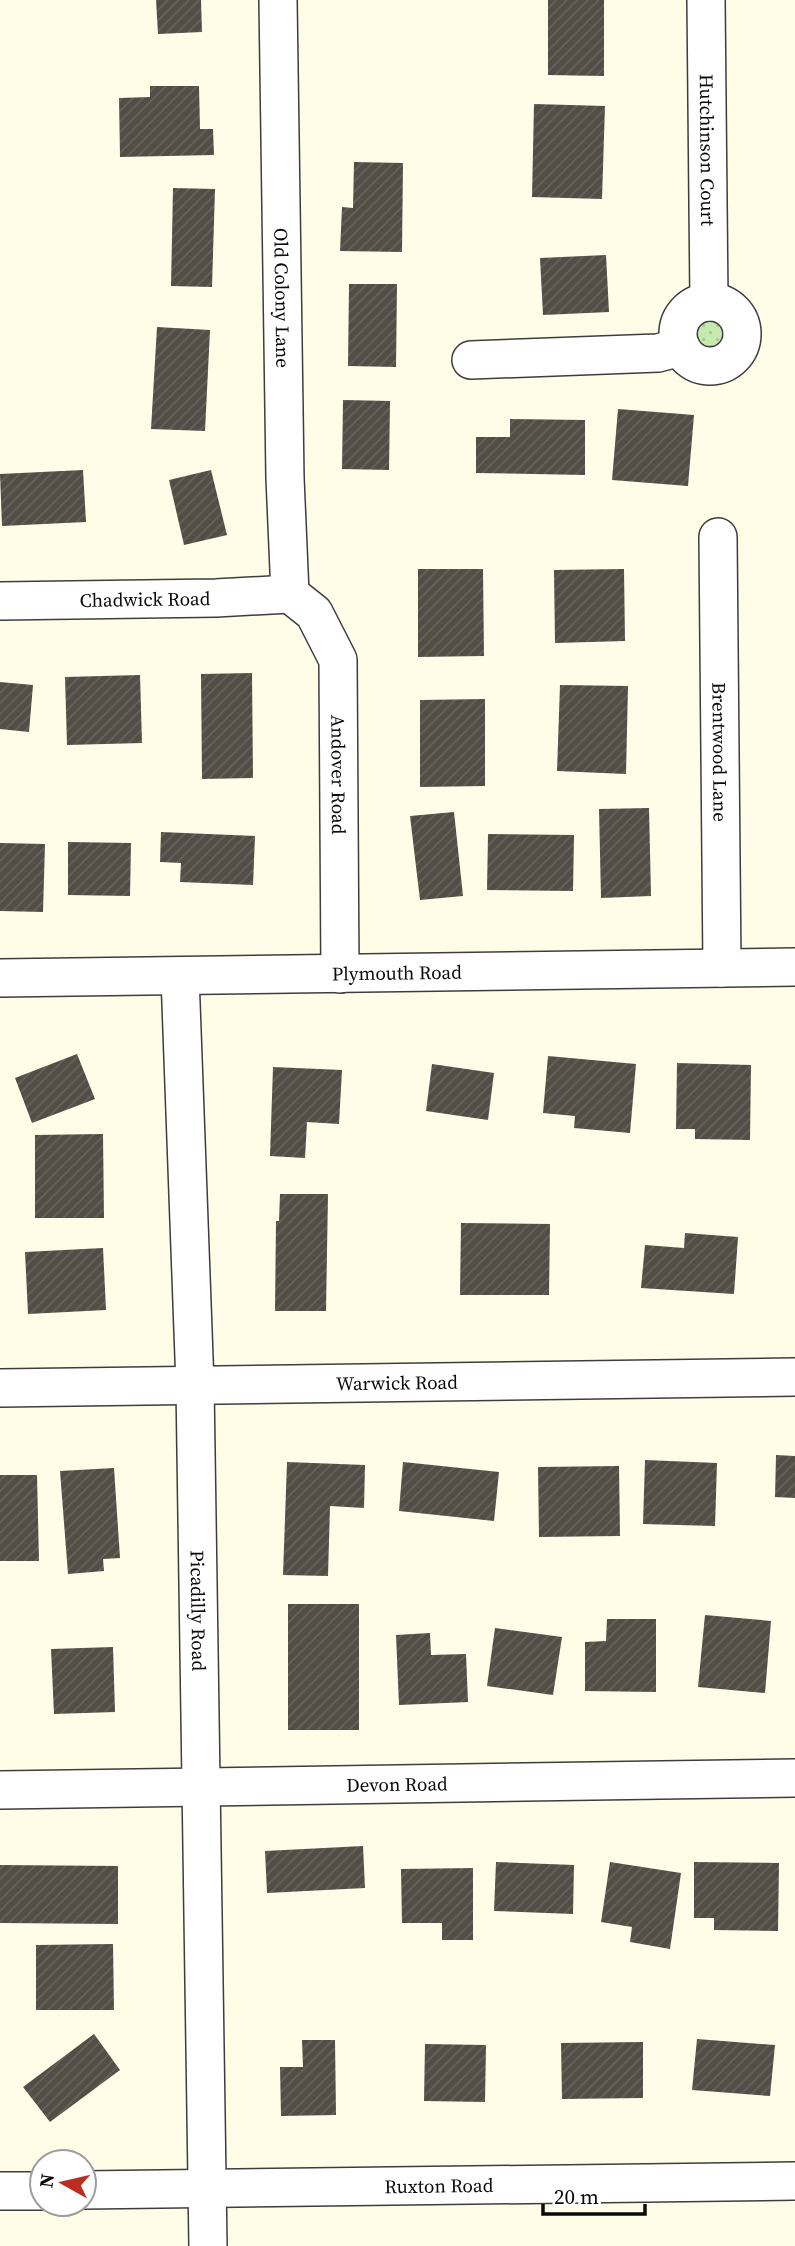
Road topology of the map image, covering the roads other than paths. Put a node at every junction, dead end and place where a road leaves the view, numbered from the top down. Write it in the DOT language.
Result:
graph roads {
  1 [pos="278,0"];
  2 [pos="706,0"];
  3 [pos="709,302"];
  4 [pos="681,347"];
  5 [pos="471,360"];
  6 [pos="718,537"];
  7 [pos="289,594"];
  8 [pos="0,601"];
  9 [pos="795,967"];
  10 [pos="722,968"];
  11 [pos="340,974"];
  12 [pos="180,976"];
  13 [pos="0,978"];
  14 [pos="795,1377"];
  15 [pos="195,1385"];
  16 [pos="0,1388"];
  17 [pos="795,1778"];
  18 [pos="201,1787"];
  19 [pos="0,1790"];
  20 [pos="795,2181"];
  21 [pos="207,2188"];
  22 [pos="98,2190"];
  23 [pos="0,2191"];
  24 [pos="28,2191"];
  25 [pos="208,2246"];
  1 -- 7 [label="street, Old Colony Lane"];
  2 -- 3 [label="street, Hutchinson Court"];
  3 -- 4 [label="street"];
  3 -- 4 [label="street"];
  4 -- 5 [label="street"];
  6 -- 10 [label="street, Brentwood Lane"];
  7 -- 8 [label="street, Chadwick Road"];
  7 -- 11 [label="street, Andover Road"];
  9 -- 10 [label="street, Plymouth Road"];
  10 -- 11 [label="street, Plymouth Road"];
  11 -- 12 [label="street, Plymouth Road"];
  12 -- 13 [label="street, Plymouth Road"];
  12 -- 15 [label="street, Picadilly Road"];
  14 -- 15 [label="street, Warwick Road"];
  15 -- 16 [label="street, Warwick Road"];
  15 -- 18 [label="street, Picadilly Road"];
  17 -- 18 [label="street, Devon Road"];
  18 -- 19 [label="street, Devon Road"];
  18 -- 21 [label="street, Picadilly Road"];
  20 -- 21 [label="street, Ruxton Road"];
  21 -- 22 [label="street, Ruxton Road"];
  21 -- 25 [label="street, Picadilly Road"];
  23 -- 24 [label="street"];
}
